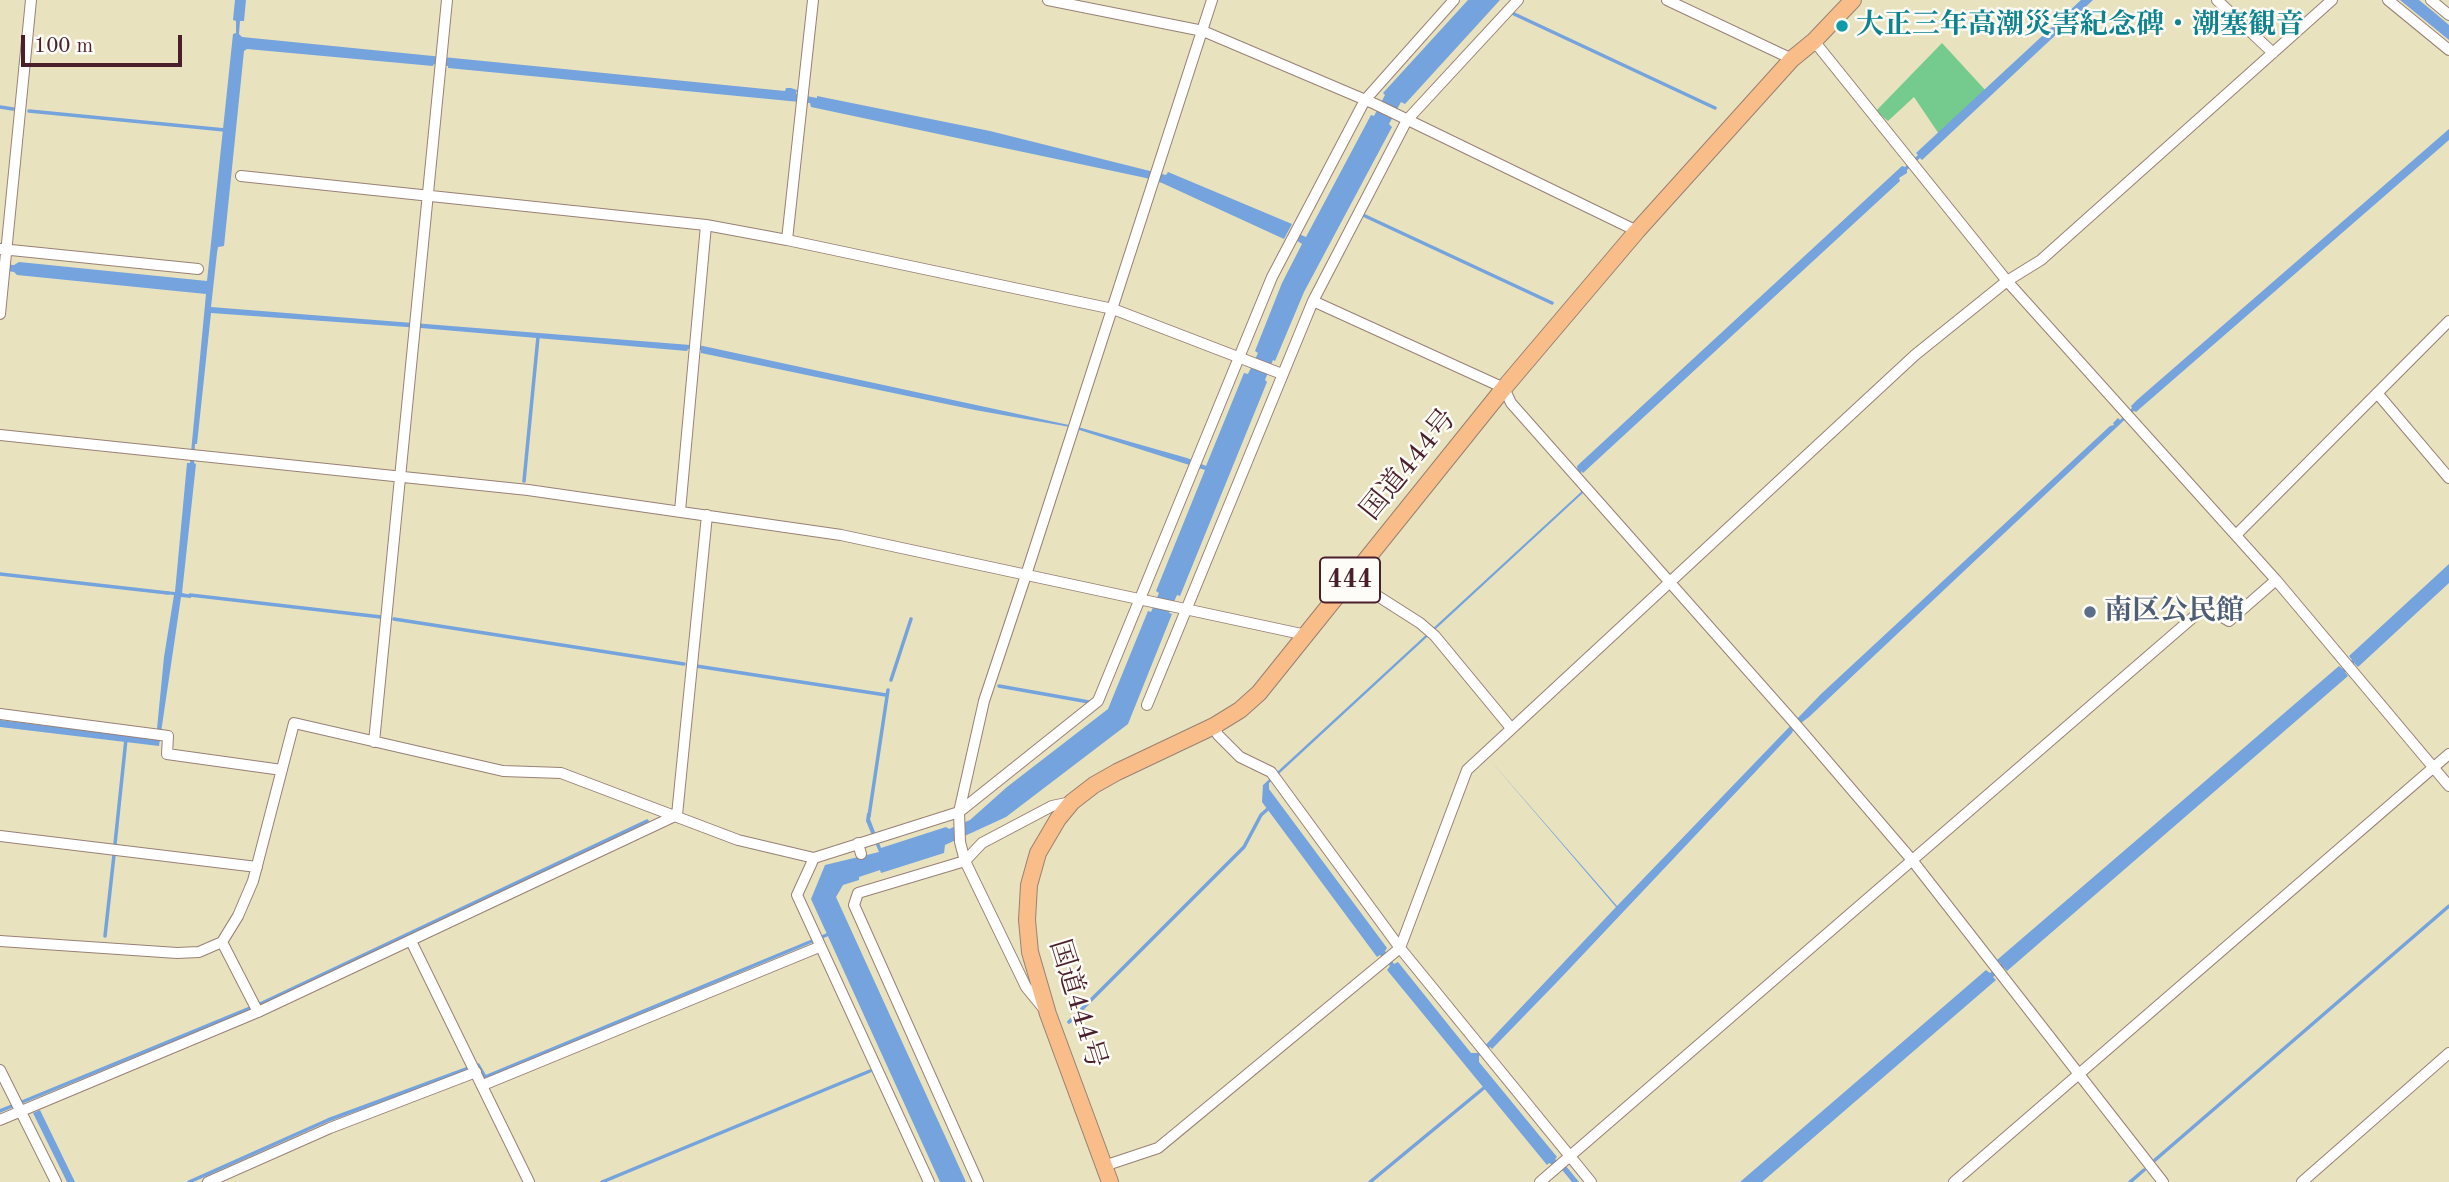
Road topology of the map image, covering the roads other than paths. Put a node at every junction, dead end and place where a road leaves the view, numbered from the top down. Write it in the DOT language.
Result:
graph roads {
  1 [pos="31,0"];
  2 [pos="447,0"];
  3 [pos="813,0"];
  4 [pos="1048,0"];
  5 [pos="1212,0"];
  6 [pos="1454,0"];
  7 [pos="1517,0"];
  8 [pos="1667,0"];
  9 [pos="1853,0"];
  10 [pos="2217,0"];
  11 [pos="2332,0"];
  12 [pos="2388,0"];
  13 [pos="2431,0"];
  14 [pos="2449,15"];
  15 [pos="1203,31"];
  16 [pos="1814,40"];
  17 [pos="2449,50"];
  18 [pos="2273,53"];
  19 [pos="1792,59"];
  20 [pos="1370,102"];
  21 [pos="1402,118"];
  22 [pos="241,176"];
  23 [pos="428,197"];
  24 [pos="706,225"];
  25 [pos="1637,231"];
  26 [pos="788,240"];
  27 [pos="3,249"];
  28 [pos="198,270"];
  29 [pos="2007,281"];
  30 [pos="1313,301"];
  31 [pos="1112,309"];
  32 [pos="0,314"];
  33 [pos="2449,321"];
  34 [pos="1239,357"];
  35 [pos="1282,374"];
  36 [pos="1504,388"];
  37 [pos="2378,393"];
  38 [pos="0,435"];
  39 [pos="401,476"];
  40 [pos="2449,478"];
  41 [pos="680,511"];
  42 [pos="707,515"];
  43 [pos="2236,535"];
  44 [pos="1027,575"];
  45 [pos="1351,579"];
  46 [pos="2276,580"];
  47 [pos="1669,583"];
  48 [pos="1144,600"];
  49 [pos="1183,608"];
  50 [pos="1306,635"];
  51 [pos="1147,705"];
  52 [pos="0,714"];
  53 [pos="1214,726"];
  54 [pos="1511,729"];
  55 [pos="374,742"];
  56 [pos="2449,754"];
  57 [pos="2434,767"];
  58 [pos="282,770"];
  59 [pos="2449,786"];
  60 [pos="1072,802"];
  61 [pos="959,812"];
  62 [pos="677,815"];
  63 [pos="0,836"];
  64 [pos="814,858"];
  65 [pos="1912,860"];
  66 [pos="965,861"];
  67 [pos="257,867"];
  68 [pos="0,941"];
  69 [pos="411,941"];
  70 [pos="222,942"];
  71 [pos="817,942"];
  72 [pos="1400,948"];
  73 [pos="258,1012"];
  74 [pos="1048,1014"];
  75 [pos="2449,1053"];
  76 [pos="0,1070"];
  77 [pos="476,1072"];
  78 [pos="2079,1075"];
  79 [pos="483,1085"];
  80 [pos="21,1111"];
  81 [pos="0,1120"];
  82 [pos="1564,1163"];
  83 [pos="1108,1178"];
  84 [pos="56,1182"];
  85 [pos="208,1182"];
  86 [pos="529,1182"];
  87 [pos="929,1182"];
  88 [pos="978,1182"];
  89 [pos="1540,1182"];
  90 [pos="1591,1182"];
  91 [pos="1954,1182"];
  92 [pos="2163,1182"];
  93 [pos="2302,1182"];
  1 -- 27 [label="street"];
  2 -- 23 [label="street"];
  3 -- 26 [label="street"];
  4 -- 15 [label="street"];
  5 -- 15 [label="street"];
  6 -- 20 [label="street"];
  7 -- 21 [label="street"];
  8 -- 19 [label="street"];
  9 -- 16 [label="highway, 国道444号 / 444"];
  10 -- 18 [label="street"];
  11 -- 18 [label="street"];
  12 -- 17 [label="street"];
  13 -- 14 [label="street"];
  15 -- 20 [label="street"];
  15 -- 31 [label="street"];
  16 -- 19 [label="highway, 国道444号 / 444"];
  16 -- 29 [label="street"];
  18 -- 29 [label="street"];
  19 -- 25 [label="highway, 国道444号 / 444"];
  20 -- 21 [label="street"];
  20 -- 34 [label="street"];
  21 -- 25 [label="street"];
  21 -- 30 [label="street"];
  22 -- 23 [label="street"];
  23 -- 24 [label="street"];
  23 -- 39 [label="street"];
  24 -- 26 [label="street"];
  24 -- 41 [label="street"];
  25 -- 36 [label="highway, 国道444号 / 444"];
  26 -- 31 [label="street"];
  27 -- 28 [label="street"];
  27 -- 32 [label="street"];
  29 -- 43 [label="street"];
  29 -- 47 [label="street"];
  30 -- 35 [label="street"];
  30 -- 36 [label="street"];
  31 -- 34 [label="street"];
  31 -- 44 [label="street"];
  33 -- 37 [label="street"];
  34 -- 35 [label="street"];
  34 -- 48 [label="street"];
  35 -- 49 [label="street"];
  36 -- 45 [label="highway, 国道444号 / 444"];
  36 -- 47 [label="street"];
  37 -- 40 [label="street"];
  37 -- 43 [label="street"];
  38 -- 39 [label="street"];
  39 -- 41 [label="street"];
  39 -- 55 [label="street"];
  41 -- 42 [label="street"];
  42 -- 44 [label="street"];
  42 -- 62 [label="street"];
  43 -- 46 [label="street"];
  44 -- 48 [label="street"];
  44 -- 61 [label="street"];
  45 -- 50 [label="highway, 国道444号 / 444"];
  45 -- 54 [label="street"];
  46 -- 57 [label="street"];
  46 -- 65 [label="street"];
  47 -- 54 [label="street"];
  47 -- 65 [label="street"];
  48 -- 49 [label="street"];
  48 -- 61 [label="street"];
  49 -- 50 [label="street"];
  49 -- 51 [label="street"];
  50 -- 53 [label="highway, 国道444号 / 444"];
  52 -- 58 [label="street"];
  53 -- 60 [label="highway, 国道444号 / 444"];
  53 -- 72 [label="street"];
  54 -- 72 [label="street"];
  55 -- 58 [label="street"];
  55 -- 62 [label="street"];
  56 -- 57 [label="street"];
  57 -- 59 [label="street"];
  57 -- 78 [label="street"];
  58 -- 67 [label="street"];
  60 -- 66 [label="street"];
  60 -- 74 [label="highway, 国道444号 / 444"];
  61 -- 64 [label="street"];
  61 -- 66 [label="street"];
  62 -- 64 [label="street"];
  62 -- 69 [label="street"];
  63 -- 67 [label="street"];
  64 -- 71 [label="street"];
  65 -- 78 [label="street"];
  65 -- 82 [label="street"];
  66 -- 74 [label="street"];
  66 -- 88 [label="street"];
  67 -- 70 [label="street"];
  68 -- 70 [label="street"];
  69 -- 73 [label="street"];
  69 -- 77 [label="street"];
  70 -- 73 [label="street"];
  71 -- 79 [label="street"];
  71 -- 87 [label="street"];
  72 -- 82 [label="street"];
  72 -- 83 [label="street"];
  73 -- 80 [label="street"];
  74 -- 83 [label="highway, 国道444号 / 444"];
  75 -- 93 [label="street"];
  76 -- 80 [label="street"];
  77 -- 79 [label="street"];
  77 -- 85 [label="street"];
  78 -- 91 [label="street"];
  78 -- 92 [label="street"];
  79 -- 86 [label="street"];
  80 -- 81 [label="street"];
  80 -- 84 [label="street"];
  82 -- 89 [label="street"];
  82 -- 90 [label="street"];
}
